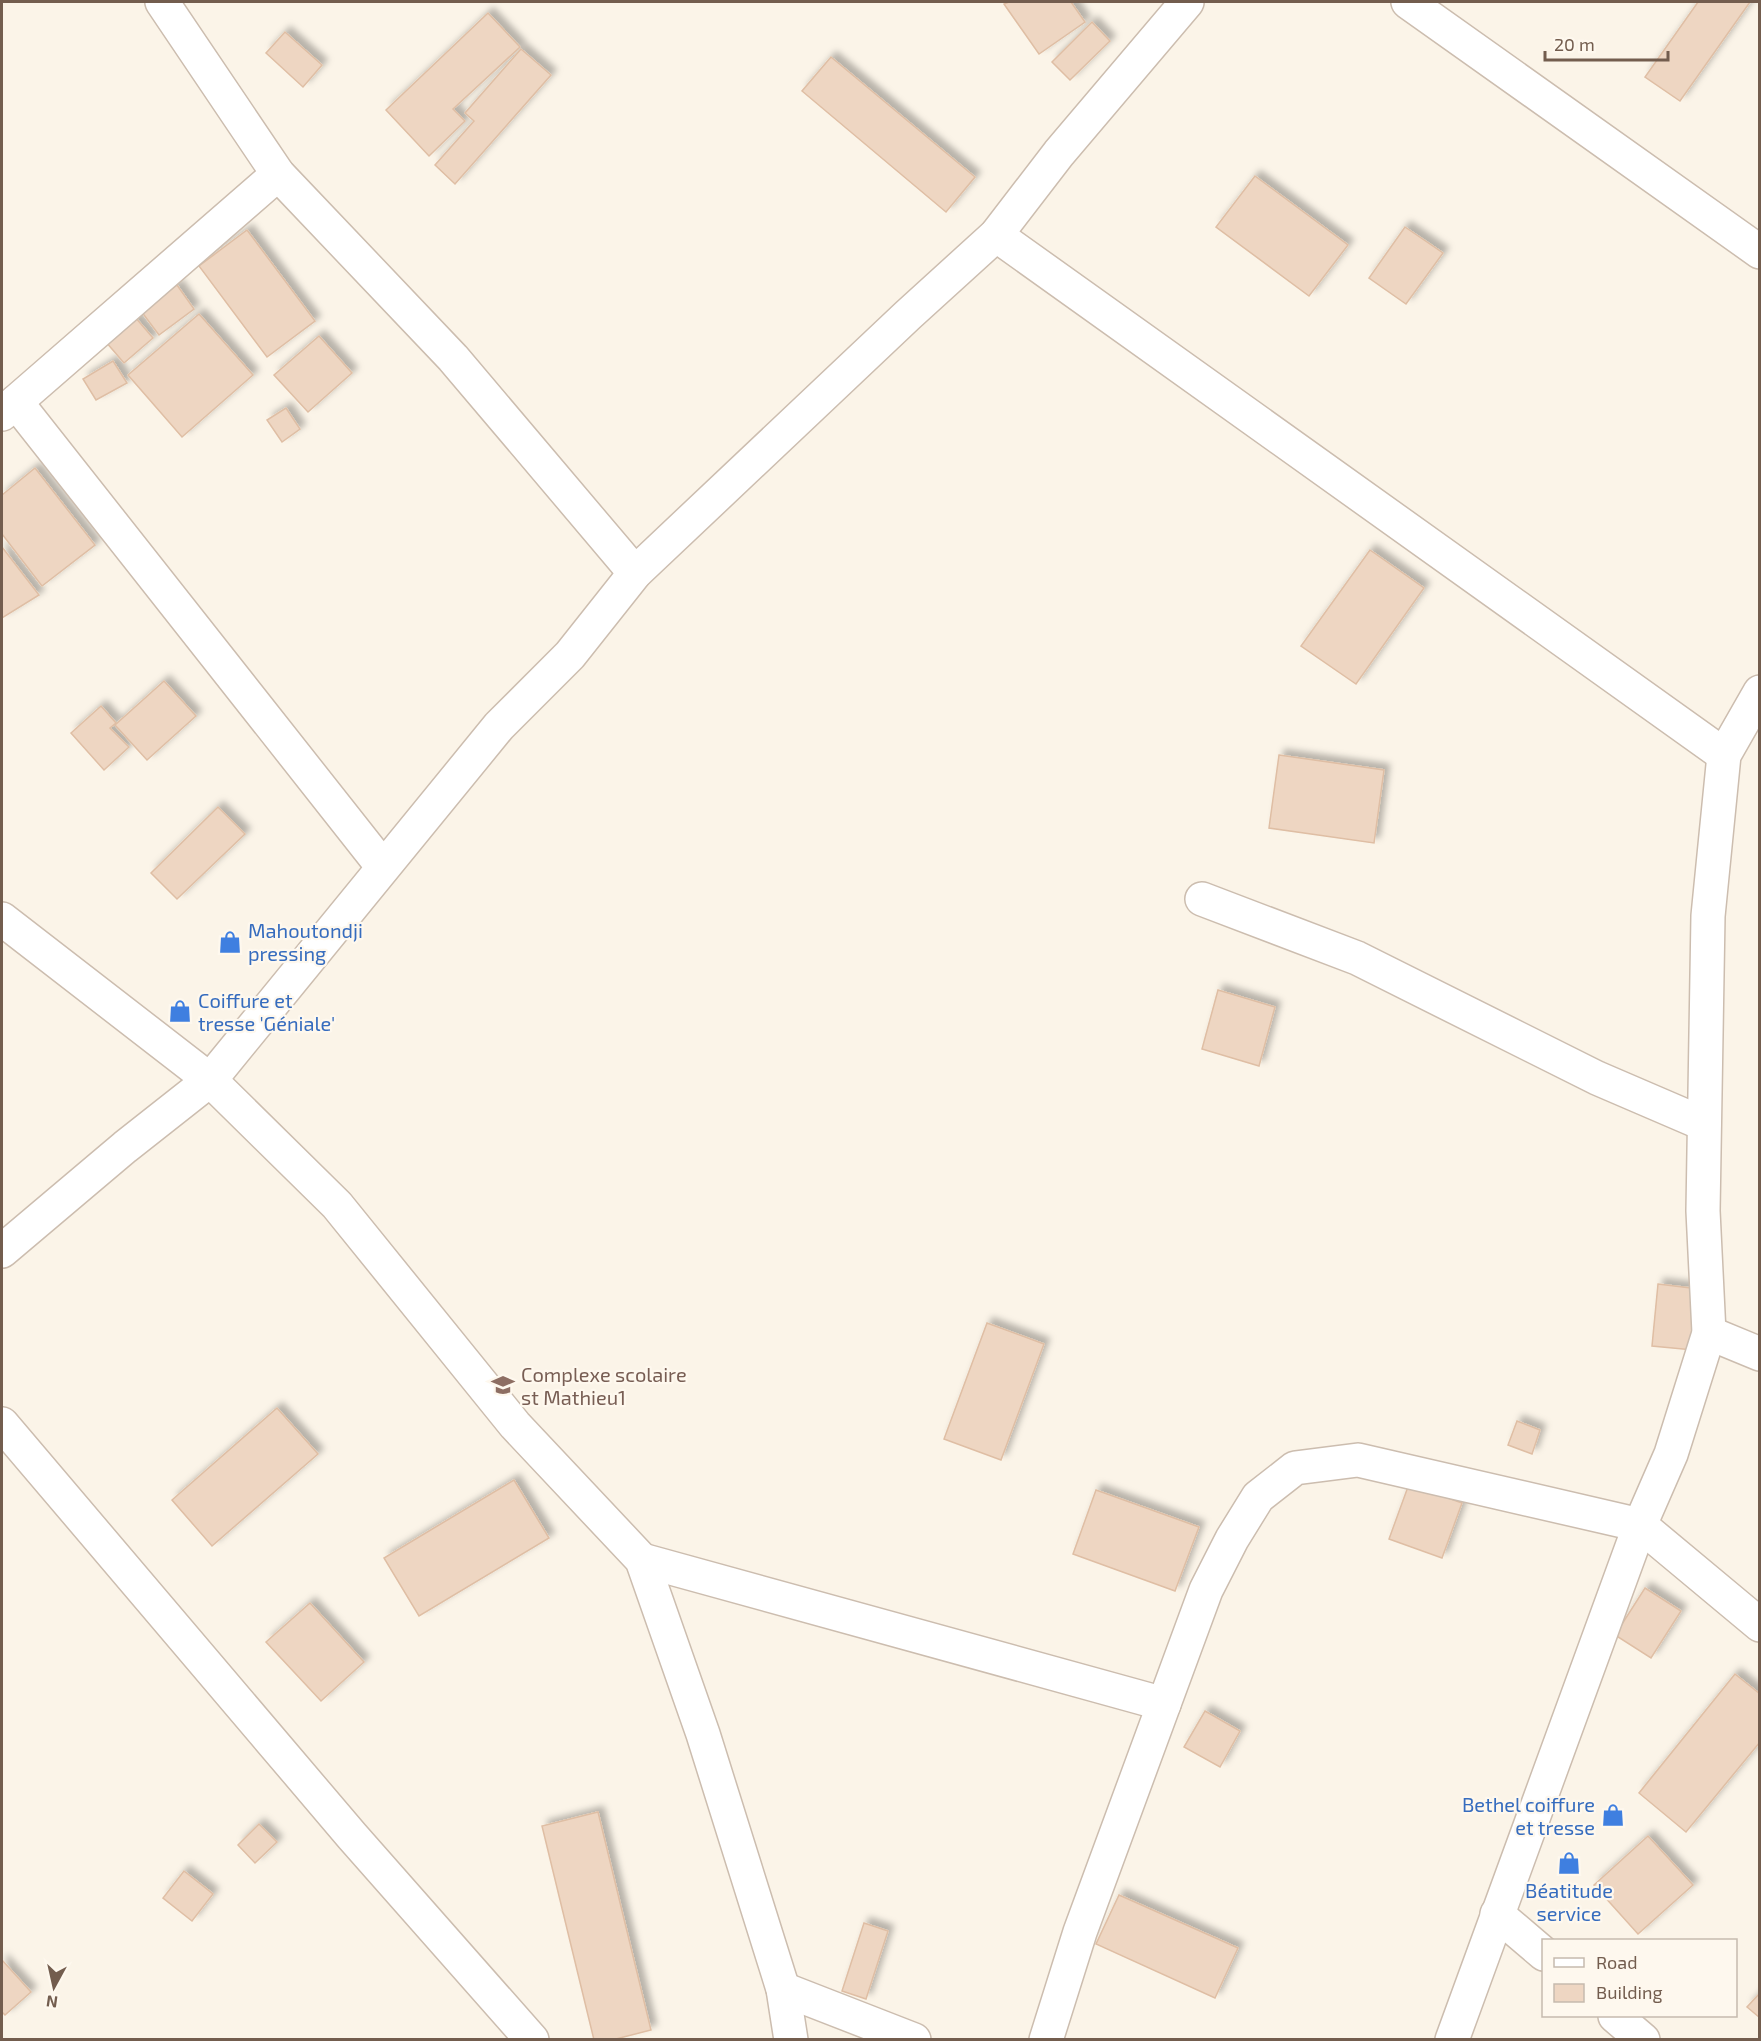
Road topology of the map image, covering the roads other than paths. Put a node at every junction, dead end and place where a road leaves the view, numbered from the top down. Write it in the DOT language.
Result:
graph roads {
  1 [pos="162,2"];
  2 [pos="1187,2"];
  3 [pos="1408,2"];
  4 [pos="278,174"];
  5 [pos="996,235"];
  6 [pos="1760,252"];
  7 [pos="9,408"];
  8 [pos="635,573"];
  9 [pos="1760,692"];
  10 [pos="1724,755"];
  11 [pos="383,867"];
  12 [pos="1202,899"];
  13 [pos="2,919"];
  14 [pos="210,1080"];
  15 [pos="1704,1124"];
  16 [pos="2,1251"];
  17 [pos="1709,1333"];
  18 [pos="1760,1354"];
  19 [pos="2,1424"];
  20 [pos="1640,1525"];
  21 [pos="642,1560"];
  22 [pos="1760,1625"];
  23 [pos="1164,1704"];
  24 [pos="1497,1914"];
  25 [pos="1542,1952"];
  26 [pos="783,1989"];
  27 [pos="1616,2017"];
  28 [pos="532,2040"];
  29 [pos="791,2040"];
  30 [pos="914,2040"];
  31 [pos="1046,2040"];
  32 [pos="1452,2040"];
  33 [pos="1643,2040"];
  1 -- 4 [label="street"];
  2 -- 5 [label="street"];
  3 -- 6 [label="street"];
  4 -- 7 [label="street"];
  4 -- 8 [label="street"];
  5 -- 8 [label="street"];
  5 -- 10 [label="street"];
  7 -- 11 [label="street"];
  8 -- 11 [label="street"];
  9 -- 10 [label="street"];
  10 -- 15 [label="street"];
  11 -- 14 [label="street"];
  12 -- 15 [label="street"];
  13 -- 14 [label="street"];
  14 -- 16 [label="street"];
  14 -- 21 [label="street"];
  15 -- 17 [label="street"];
  17 -- 18 [label="street"];
  17 -- 20 [label="street"];
  19 -- 28 [label="street"];
  20 -- 22 [label="street"];
  20 -- 23 [label="street"];
  20 -- 24 [label="street"];
  21 -- 23 [label="street"];
  21 -- 26 [label="street"];
  23 -- 31 [label="street"];
  24 -- 25 [label="street"];
  24 -- 32 [label="street"];
  26 -- 29 [label="street"];
  26 -- 30 [label="street"];
  27 -- 33 [label="street"];
}
